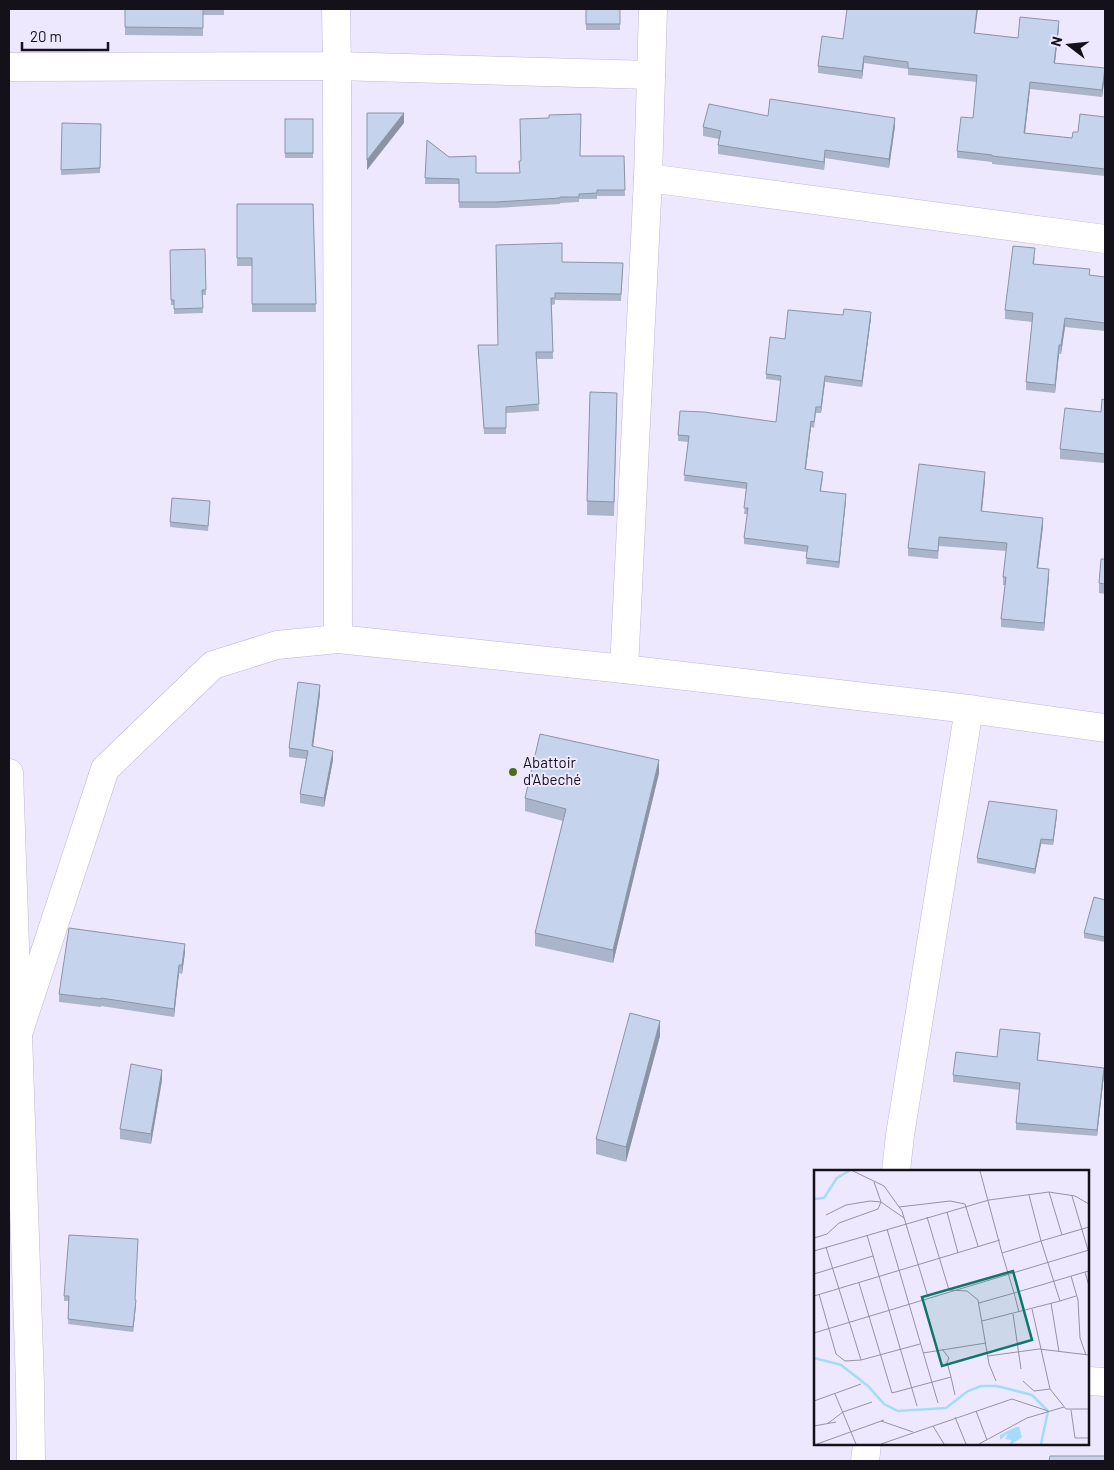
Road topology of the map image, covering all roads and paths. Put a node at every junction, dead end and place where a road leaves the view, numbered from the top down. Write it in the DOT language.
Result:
graph roads {
  1 [pos="336,9"];
  2 [pos="653,9"];
  3 [pos="337,66"];
  4 [pos="9,67"];
  5 [pos="651,74"];
  6 [pos="648,178"];
  7 [pos="1105,239"];
  8 [pos="338,639"];
  9 [pos="624,669"];
  10 [pos="969,709"];
  11 [pos="1105,728"];
  12 [pos="9,773"];
  13 [pos="13,1034"];
  14 [pos="896,1170"];
  15 [pos="1089,1382"];
  16 [pos="1105,1382"];
  17 [pos="20,1383"];
  18 [pos="867,1445"];
  19 [pos="31,1461"];
  20 [pos="866,1461"];
  1 -- 3 [label="street"];
  2 -- 5 [label="street"];
  3 -- 4 [label="street"];
  3 -- 5 [label="street"];
  3 -- 8 [label="street"];
  5 -- 6 [label="street"];
  6 -- 7 [label="street"];
  6 -- 9 [label="street"];
  8 -- 9 [label="street"];
  8 -- 13 [label="street"];
  9 -- 10 [label="street"];
  10 -- 11 [label="street"];
  10 -- 14 [label="street"];
  12 -- 13 [label="street"];
  13 -- 17 [label="street"];
  15 -- 16 [label="street"];
  17 -- 19 [label="street"];
  18 -- 20 [label="street"];
}
